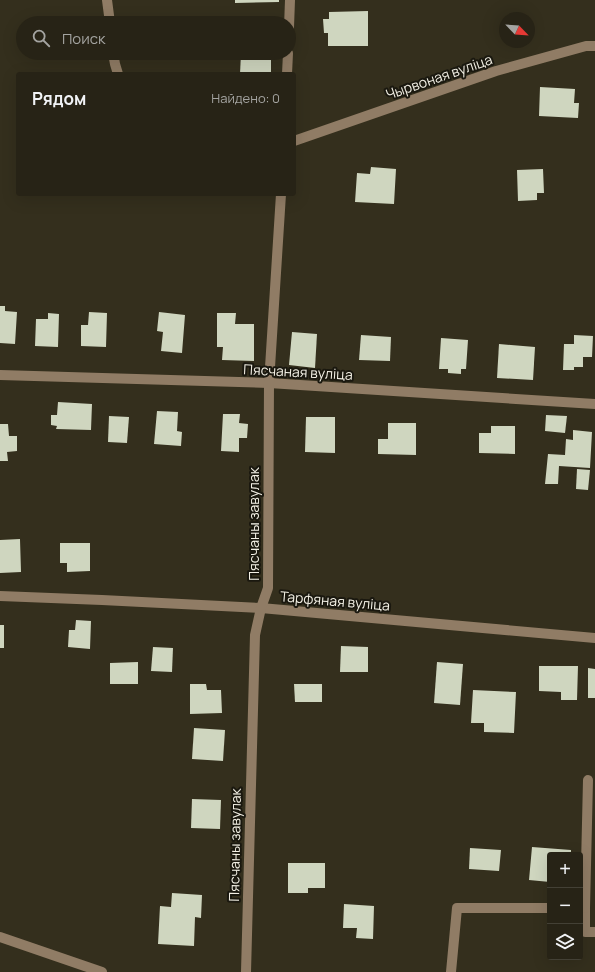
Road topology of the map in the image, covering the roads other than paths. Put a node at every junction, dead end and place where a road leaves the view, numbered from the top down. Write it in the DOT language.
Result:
graph roads {
  1 [pos="107,0"];
  2 [pos="290,0"];
  3 [pos="109,16"];
  4 [pos="289,16"];
  5 [pos="595,46"];
  6 [pos="114,60"];
  7 [pos="288,60"];
  8 [pos="117,72"];
  9 [pos="287,72"];
  10 [pos="296,141"];
  11 [pos="281,196"];
  12 [pos="0,375"];
  13 [pos="269,383"];
  14 [pos="595,404"];
  15 [pos="0,596"];
  16 [pos="261,608"];
  17 [pos="595,638"];
  18 [pos="588,780"];
  19 [pos="583,888"];
  20 [pos="547,908"];
  21 [pos="583,916"];
  22 [pos="595,932"];
  23 [pos="0,937"];
  24 [pos="102,972"];
  25 [pos="246,972"];
  26 [pos="451,972"];
  1 -- 3 [label="street"];
  2 -- 4 [label="street"];
  5 -- 10 [label="street, Чырвоная вуліца"];
  6 -- 8 [label="street"];
  7 -- 9 [label="street"];
  11 -- 13 [label="street, Пясчаны завулак"];
  12 -- 13 [label="street, Пясчаная вуліца"];
  13 -- 14 [label="street, Пясчаная вуліца"];
  13 -- 16 [label="street, Пясчаны завулак"];
  15 -- 16 [label="street, Тарфяная вуліца"];
  16 -- 17 [label="street, Тарфяная вуліца"];
  16 -- 25 [label="street, Пясчаны завулак"];
  18 -- 19 [label="street"];
  20 -- 26 [label="street"];
  21 -- 22 [label="street"];
  23 -- 24 [label="street"];
}
